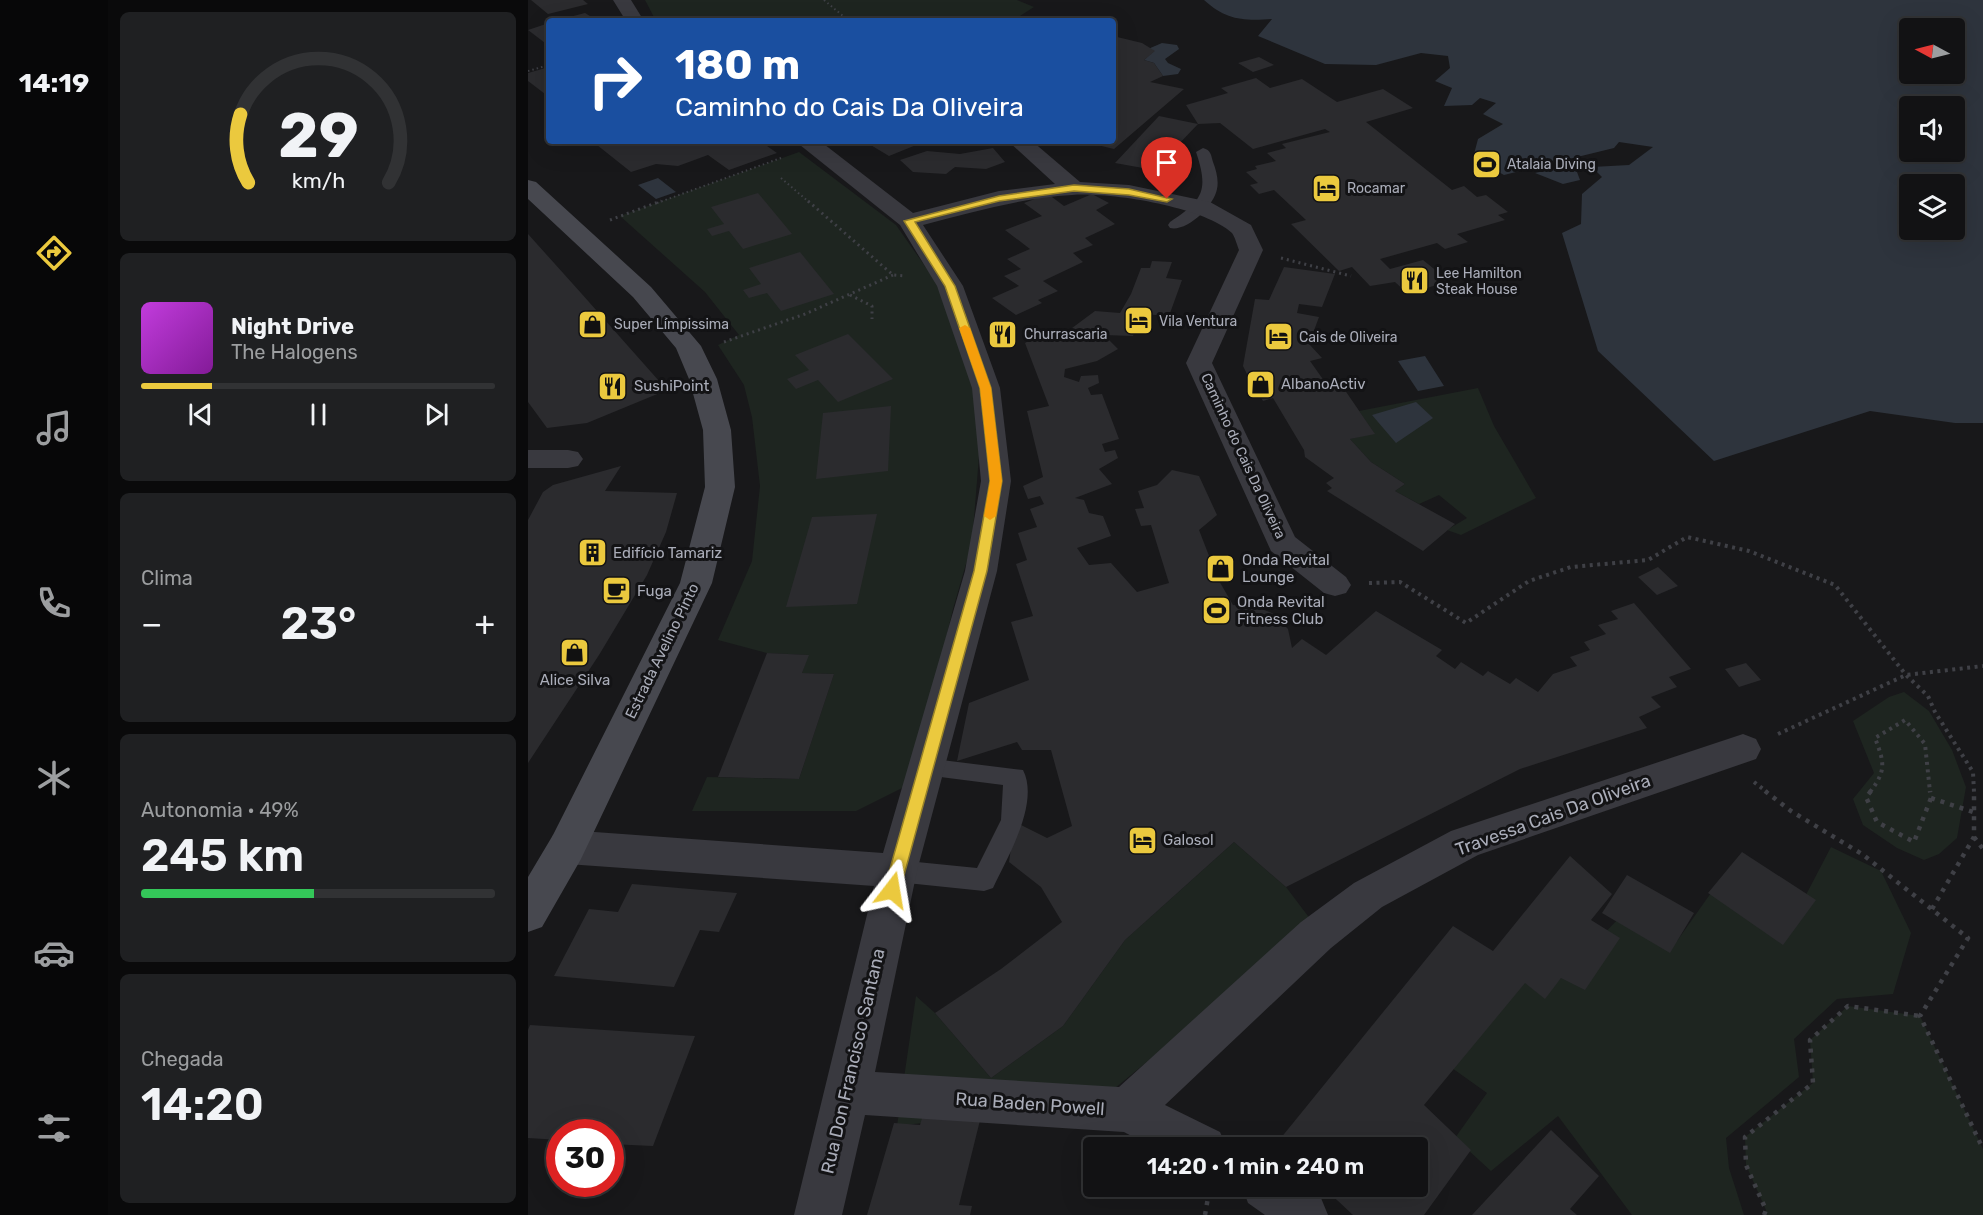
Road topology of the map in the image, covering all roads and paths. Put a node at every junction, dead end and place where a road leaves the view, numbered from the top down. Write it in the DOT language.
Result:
graph roads {
  1 [pos="621,0"];
  2 [pos="824,0"];
  3 [pos="633,18"];
  4 [pos="845,18"];
  5 [pos="546,65"];
  6 [pos="528,71"];
  7 [pos="810,144"];
  8 [pos="1023,144"];
  9 [pos="1203,152"];
  10 [pos="781,178"];
  11 [pos="528,187"];
  12 [pos="1074,188"];
  13 [pos="1202,207"];
  14 [pos="610,220"];
  15 [pos="909,221"];
  16 [pos="1175,225"];
  17 [pos="1251,250"];
  18 [pos="893,275"];
  19 [pos="1351,276"];
  20 [pos="950,286"];
  21 [pos="849,294"];
  22 [pos="872,318"];
  23 [pos="718,345"];
  24 [pos="528,459"];
  25 [pos="568,459"];
  26 [pos="1335,585"];
  27 [pos="1983,666"];
  28 [pos="1906,675"];
  29 [pos="1803,724"];
  30 [pos="1747,762"];
  31 [pos="926,767"];
  32 [pos="1931,798"];
  33 [pos="1976,813"];
  34 [pos="1974,837"];
  35 [pos="567,847"];
  36 [pos="1983,849"];
  37 [pos="897,871"];
  38 [pos="1932,909"];
  39 [pos="528,914"];
  40 [pos="1920,1016"];
  41 [pos="848,1092"];
  42 [pos="1127,1110"];
  43 [pos="1182,1137"];
  44 [pos="1983,1149"];
  45 [pos="1208,1197"];
  46 [pos="1280,1197"];
  47 [pos="818,1215"];
  48 [pos="1205,1215"];
  49 [pos="1304,1215"];
  50 [pos="1764,1215"];
  1 -- 3 [label="street"];
  2 -- 4 [label="path"];
  5 -- 6 [label="path"];
  7 -- 14 [label="path"];
  7 -- 15 [label="street, Rua Don Francisco Santana"];
  8 -- 12 [label="street"];
  9 -- 13 [label="lane"];
  10 -- 18 [label="path"];
  11 -- 35 [label="street, Estrada Avelino Pinto"];
  12 -- 13 [label="street"];
  12 -- 15 [label="street"];
  13 -- 16 [label="lane"];
  13 -- 17 [label="street"];
  15 -- 20 [label="street, Rua Don Francisco Santana"];
  17 -- 19 [label="path"];
  17 -- 26 [label="street, Caminho do Cais Da Oliveira"];
  18 -- 20 [label="path"];
  18 -- 21 [label="path"];
  20 -- 31 [label="street, Rua Don Francisco Santana"];
  21 -- 22 [label="path"];
  21 -- 23 [label="path"];
  24 -- 25 [label="street"];
  26 -- 28 [label="path"];
  27 -- 28 [label="path"];
  28 -- 29 [label="path"];
  28 -- 33 [label="path"];
  30 -- 38 [label="path"];
  30 -- 42 [label="street, Travessa Cais Da Oliveira"];
  31 -- 37 [label="street, Rua Don Francisco Santana"];
  31 -- 37 [label="lane"];
  32 -- 32 [label="path"];
  32 -- 33 [label="path"];
  33 -- 34 [label="path"];
  34 -- 36 [label="path"];
  34 -- 38 [label="path"];
  35 -- 37 [label="street"];
  35 -- 39 [label="street, Estrada Avelino Pinto"];
  37 -- 41 [label="street, Rua Don Francisco Santana"];
  38 -- 40 [label="path"];
  40 -- 44 [label="path"];
  40 -- 50 [label="path"];
  41 -- 42 [label="street, Rua Baden Powell"];
  41 -- 47 [label="street, Rua Don Francisco Santana"];
  42 -- 43 [label="street, Rua Baden Powell"];
  45 -- 48 [label="path"];
  46 -- 49 [label="street"];
}
